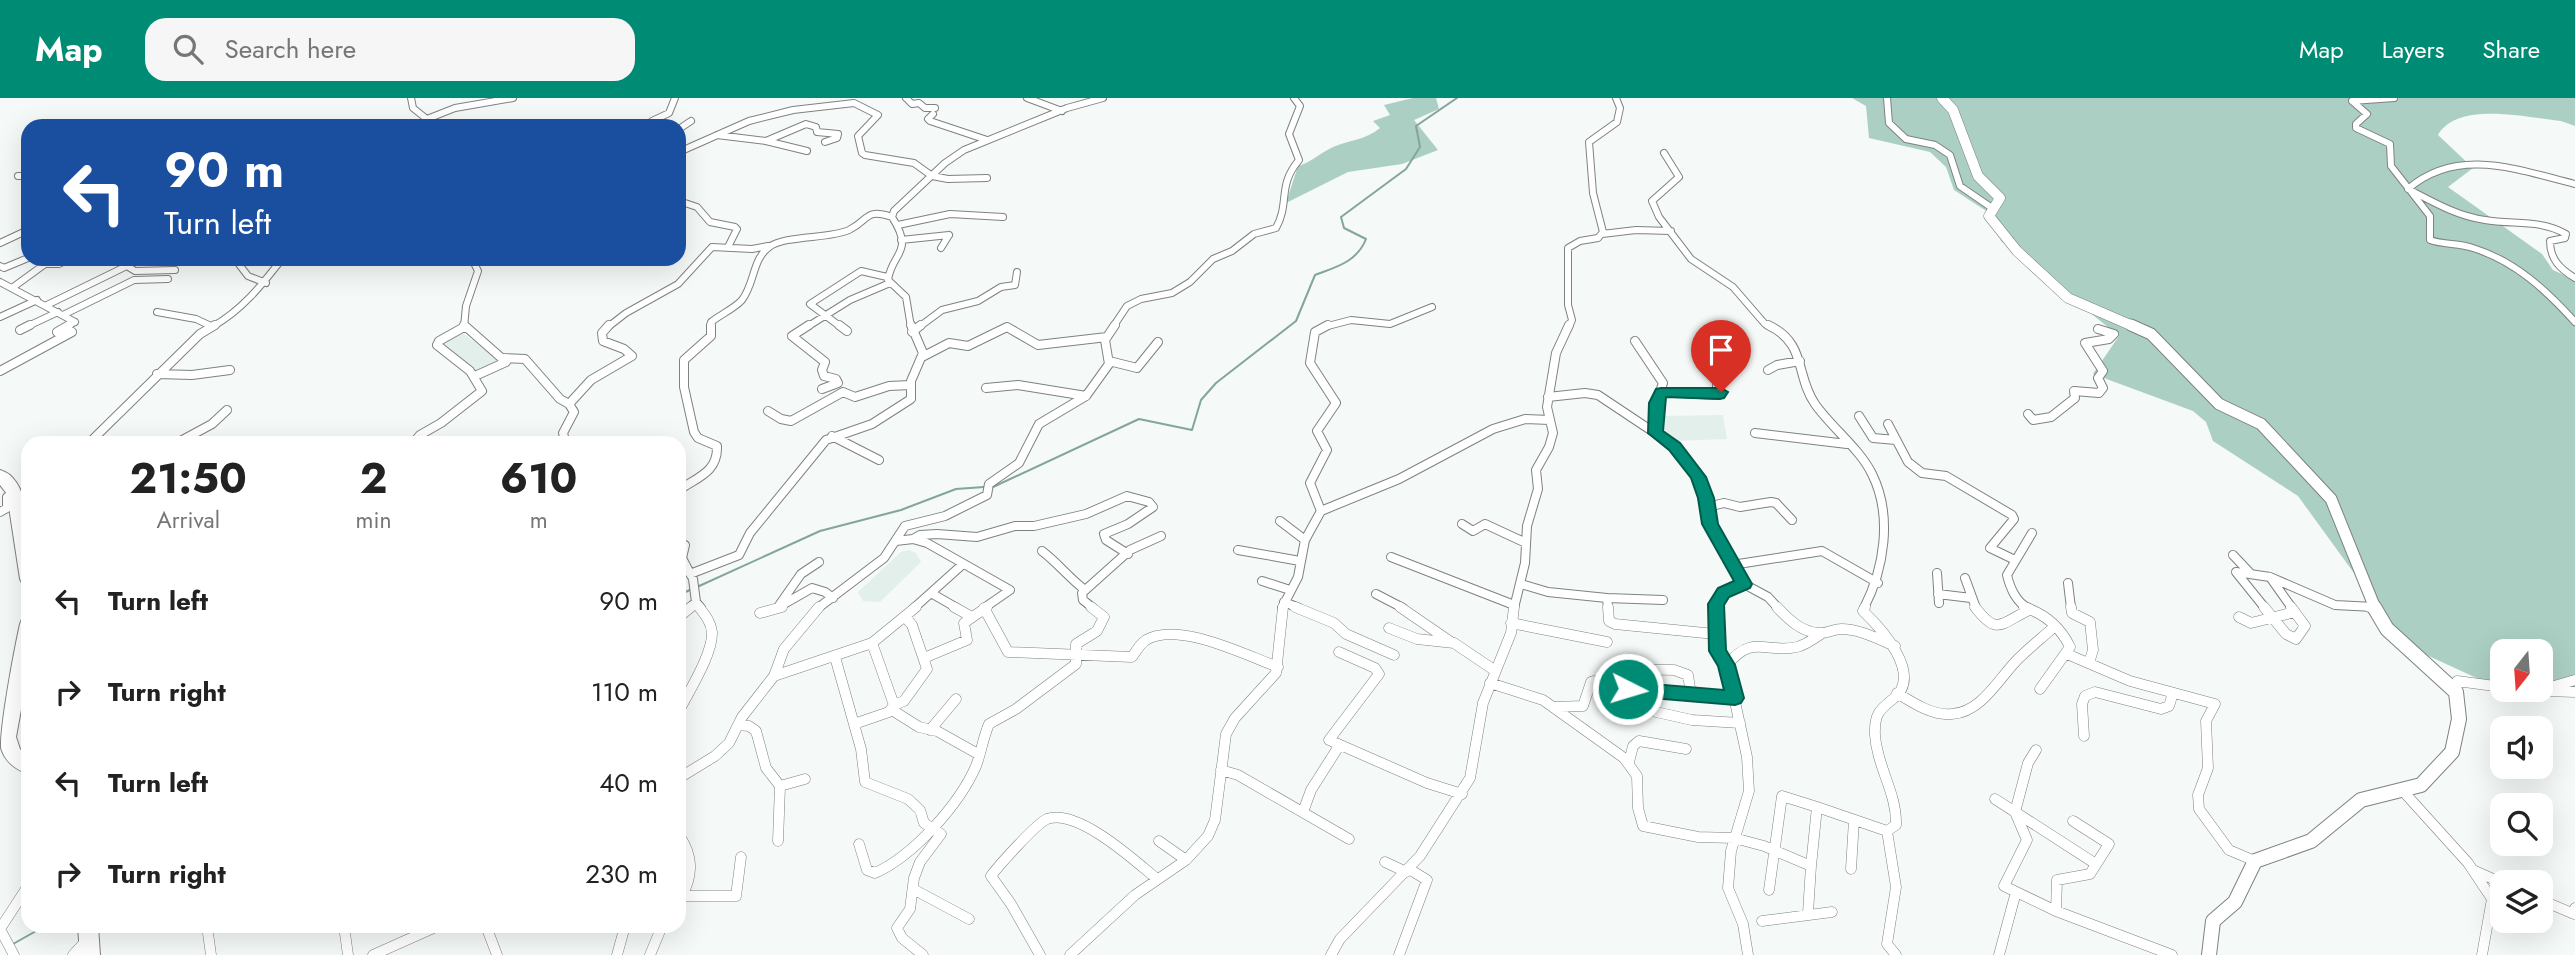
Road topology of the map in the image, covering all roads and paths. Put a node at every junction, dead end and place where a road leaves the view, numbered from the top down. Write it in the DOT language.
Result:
graph roads {
  1 [pos="411,98"];
  2 [pos="513,98"];
  3 [pos="675,98"];
  4 [pos="906,98"];
  5 [pos="1027,98"];
  6 [pos="1103,98"];
  7 [pos="1294,98"];
  8 [pos="1616,98"];
  9 [pos="1887,98"];
  10 [pos="1942,98"];
  11 [pos="2394,98"];
  12 [pos="859,100"];
  13 [pos="1062,111"];
  14 [pos="427,119"];
  15 [pos="656,119"];
  16 [pos="691,121"];
  17 [pos="686,124"];
  18 [pos="717,135"];
  19 [pos="987,140"];
  20 [pos="766,141"];
  21 [pos="825,142"];
  22 [pos="686,149"];
  23 [pos="807,151"];
  24 [pos="1664,153"];
  25 [pos="932,176"];
  26 [pos="987,177"];
  27 [pos="2575,184"];
  28 [pos="2407,189"];
  29 [pos="686,203"];
  30 [pos="1992,208"];
  31 [pos="892,217"];
  32 [pos="1003,217"];
  33 [pos="898,225"];
  34 [pos="1671,231"];
  35 [pos="21,233"];
  36 [pos="1602,234"];
  37 [pos="901,240"];
  38 [pos="0,243"];
  39 [pos="729,245"];
  40 [pos="771,245"];
  41 [pos="941,248"];
  42 [pos="21,261"];
  43 [pos="42,266"];
  44 [pos="127,266"];
  45 [pos="240,266"];
  46 [pos="277,266"];
  47 [pos="476,266"];
  48 [pos="1,268"];
  49 [pos="175,270"];
  50 [pos="1017,272"];
  51 [pos="2575,278"];
  52 [pos="168,279"];
  53 [pos="888,280"];
  54 [pos="0,282"];
  55 [pos="266,283"];
  56 [pos="12,288"];
  57 [pos="37,300"];
  58 [pos="47,305"];
  59 [pos="1432,307"];
  60 [pos="157,312"];
  61 [pos="60,314"];
  62 [pos="0,317"];
  63 [pos="825,317"];
  64 [pos="2575,322"];
  65 [pos="211,326"];
  66 [pos="464,327"];
  67 [pos="2098,329"];
  68 [pos="20,330"];
  69 [pos="848,331"];
  70 [pos="57,332"];
  71 [pos="72,332"];
  72 [pos="912,332"];
  73 [pos="1107,337"];
  74 [pos="1635,341"];
  75 [pos="1158,342"];
  76 [pos="924,356"];
  77 [pos="503,358"];
  78 [pos="1109,361"];
  79 [pos="1800,361"];
  80 [pos="230,370"];
  81 [pos="1768,370"];
  82 [pos="0,371"];
  83 [pos="157,374"];
  84 [pos="475,376"];
  85 [pos="911,385"];
  86 [pos="1717,386"];
  87 [pos="986,388"];
  88 [pos="822,389"];
  89 [pos="1661,392"];
  90 [pos="1086,396"];
  91 [pos="1548,397"];
  92 [pos="569,404"];
  93 [pos="228,410"];
  94 [pos="768,411"];
  95 [pos="2028,414"];
  96 [pos="1860,415"];
  97 [pos="1550,421"];
  98 [pos="1888,424"];
  99 [pos="1656,433"];
  100 [pos="1755,433"];
  101 [pos="97,436"];
  102 [pos="190,436"];
  103 [pos="418,436"];
  104 [pos="564,436"];
  105 [pos="832,436"];
  106 [pos="1896,440"];
  107 [pos="1847,444"];
  108 [pos="880,460"];
  109 [pos="0,475"];
  110 [pos="686,486"];
  111 [pos="20,495"];
  112 [pos="1707,507"];
  113 [pos="1321,511"];
  114 [pos="0,512"];
  115 [pos="1792,520"];
  116 [pos="1280,521"];
  117 [pos="1462,524"];
  118 [pos="2032,533"];
  119 [pos="1161,536"];
  120 [pos="914,540"];
  121 [pos="1305,540"];
  122 [pos="896,541"];
  123 [pos="1526,542"];
  124 [pos="1238,550"];
  125 [pos="1042,551"];
  126 [pos="1128,554"];
  127 [pos="2232,555"];
  128 [pos="1391,557"];
  129 [pos="2015,560"];
  130 [pos="1300,561"];
  131 [pos="819,562"];
  132 [pos="963,564"];
  133 [pos="1732,565"];
  134 [pos="686,566"];
  135 [pos="1937,573"];
  136 [pos="2251,574"];
  137 [pos="2270,576"];
  138 [pos="691,577"];
  139 [pos="1965,578"];
  140 [pos="1262,581"];
  141 [pos="1878,583"];
  142 [pos="2068,583"];
  143 [pos="1521,584"];
  144 [pos="1744,584"];
  145 [pos="1085,590"];
  146 [pos="1290,590"];
  147 [pos="931,593"];
  148 [pos="1376,594"];
  149 [pos="833,598"];
  150 [pos="1607,598"];
  151 [pos="1971,598"];
  152 [pos="1663,600"];
  153 [pos="696,602"];
  154 [pos="1284,602"];
  155 [pos="1514,605"];
  156 [pos="2374,607"];
  157 [pos="985,608"];
  158 [pos="776,609"];
  159 [pos="2029,610"];
  160 [pos="686,611"];
  161 [pos="2295,612"];
  162 [pos="760,613"];
  163 [pos="905,617"];
  164 [pos="972,617"];
  165 [pos="2239,617"];
  166 [pos="2272,617"];
  167 [pos="1511,623"];
  168 [pos="2055,626"];
  169 [pos="1389,628"];
  170 [pos="1715,634"];
  171 [pos="1821,634"];
  172 [pos="1607,642"];
  173 [pos="872,643"];
  174 [pos="1454,643"];
  175 [pos="1895,646"];
  176 [pos="1339,652"];
  177 [pos="1394,654"];
  178 [pos="2067,654"];
  179 [pos="1079,655"];
  180 [pos="835,657"];
  181 [pos="924,658"];
  182 [pos="2089,663"];
  183 [pos="1727,665"];
  184 [pos="1278,667"];
  185 [pos="1494,670"];
  186 [pos="774,676"];
  187 [pos="2575,680"];
  188 [pos="21,681"];
  189 [pos="1490,683"];
  190 [pos="2490,685"];
  191 [pos="2553,687"];
  192 [pos="1628,689"];
  193 [pos="2040,689"];
  194 [pos="2456,692"];
  195 [pos="2553,692"];
  196 [pos="2575,692"];
  197 [pos="1897,693"];
  198 [pos="2173,693"];
  199 [pos="1691,694"];
  200 [pos="686,696"];
  201 [pos="1735,698"];
  202 [pos="956,699"];
  203 [pos="893,707"];
  204 [pos="1552,707"];
  205 [pos="1656,712"];
  206 [pos="1740,723"];
  207 [pos="854,724"];
  208 [pos="738,725"];
  209 [pos="930,730"];
  210 [pos="2084,736"];
  211 [pos="1339,746"];
  212 [pos="1686,749"];
  213 [pos="2036,750"];
  214 [pos="978,754"];
  215 [pos="21,760"];
  216 [pos="1629,762"];
  217 [pos="1221,770"];
  218 [pos="686,773"];
  219 [pos="805,779"];
  220 [pos="780,786"];
  221 [pos="2402,790"];
  222 [pos="1462,794"];
  223 [pos="1995,799"];
  224 [pos="1817,807"];
  225 [pos="1303,812"];
  226 [pos="2015,812"];
  227 [pos="1854,820"];
  228 [pos="2073,821"];
  229 [pos="931,829"];
  230 [pos="1887,831"];
  231 [pos="1734,838"];
  232 [pos="1349,839"];
  233 [pos="778,841"];
  234 [pos="1159,841"];
  235 [pos="859,844"];
  236 [pos="686,846"];
  237 [pos="1774,852"];
  238 [pos="741,857"];
  239 [pos="1186,860"];
  240 [pos="2255,861"];
  241 [pos="1385,862"];
  242 [pos="2096,864"];
  243 [pos="1811,866"];
  244 [pos="1851,869"];
  245 [pos="2472,869"];
  246 [pos="1407,871"];
  247 [pos="2490,877"];
  248 [pos="1157,879"];
  249 [pos="686,889"];
  250 [pos="913,889"];
  251 [pos="1769,890"];
  252 [pos="2016,892"];
  253 [pos="21,897"];
  254 [pos="686,898"];
  255 [pos="2553,905"];
  256 [pos="2575,908"];
  257 [pos="2056,911"];
  258 [pos="1832,912"];
  259 [pos="1808,913"];
  260 [pos="969,919"];
  261 [pos="1762,921"];
  262 [pos="0,929"];
  263 [pos="209,933"];
  264 [pos="345,933"];
  265 [pos="422,933"];
  266 [pos="489,933"];
  267 [pos="623,933"];
  268 [pos="659,933"];
  269 [pos="89,940"];
  270 [pos="11,949"];
  271 [pos="73,955"];
  272 [pos="211,955"];
  273 [pos="348,955"];
  274 [pos="373,955"];
  275 [pos="497,955"];
  276 [pos="617,955"];
  277 [pos="650,955"];
  278 [pos="923,955"];
  279 [pos="1040,955"];
  280 [pos="1070,955"];
  281 [pos="1331,955"];
  282 [pos="1399,955"];
  283 [pos="1748,955"];
  284 [pos="1896,955"];
  285 [pos="1999,955"];
  286 [pos="2172,955"];
  287 [pos="2209,955"];
  288 [pos="2482,955"];
  1 -- 14 [label="street"];
  2 -- 14 [label="street"];
  3 -- 15 [label="street"];
  4 -- 19 [label="street"];
  5 -- 13 [label="street"];
  6 -- 13 [label="street"];
  7 -- 73 [label="street"];
  8 -- 36 [label="street"];
  9 -- 30 [label="street"];
  10 -- 30 [label="main road"];
  11 -- 28 [label="street"];
  12 -- 18 [label="street"];
  12 -- 25 [label="street"];
  13 -- 19 [label="street"];
  16 -- 17 [label="street"];
  18 -- 20 [label="street"];
  18 -- 22 [label="street"];
  19 -- 25 [label="street"];
  20 -- 21 [label="street"];
  20 -- 23 [label="street"];
  24 -- 34 [label="street"];
  25 -- 26 [label="street"];
  25 -- 31 [label="street"];
  27 -- 28 [label="street"];
  28 -- 51 [label="street"];
  28 -- 64 [label="street"];
  29 -- 39 [label="street"];
  30 -- 156 [label="main road"];
  31 -- 33 [label="street"];
  31 -- 40 [label="street"];
  32 -- 33 [label="street"];
  33 -- 37 [label="street"];
  34 -- 36 [label="street"];
  34 -- 79 [label="street"];
  35 -- 38 [label="street"];
  36 -- 91 [label="street"];
  37 -- 41 [label="street"];
  37 -- 53 [label="street"];
  39 -- 40 [label="street"];
  39 -- 92 [label="street"];
  40 -- 110 [label="street"];
  42 -- 48 [label="street"];
  43 -- 56 [label="street"];
  44 -- 49 [label="street"];
  44 -- 58 [label="street"];
  45 -- 55 [label="street"];
  46 -- 55 [label="street"];
  47 -- 66 [label="street"];
  50 -- 72 [label="street"];
  52 -- 61 [label="street"];
  53 -- 63 [label="street"];
  53 -- 63 [label="street"];
  53 -- 72 [label="street"];
  54 -- 56 [label="street"];
  55 -- 65 [label="street"];
  56 -- 57 [label="street"];
  57 -- 58 [label="street"];
  57 -- 62 [label="street"];
  58 -- 61 [label="street"];
  59 -- 113 [label="street"];
  60 -- 65 [label="street"];
  61 -- 68 [label="street"];
  61 -- 70 [label="street"];
  63 -- 69 [label="street"];
  63 -- 88 [label="street"];
  65 -- 83 [label="street"];
  66 -- 77 [label="street"];
  66 -- 84 [label="street"];
  67 -- 95 [label="street"];
  71 -- 82 [label="street"];
  72 -- 76 [label="street"];
  73 -- 76 [label="street"];
  73 -- 78 [label="street"];
  74 -- 89 [label="street"];
  75 -- 78 [label="street"];
  76 -- 85 [label="street"];
  77 -- 84 [label="street"];
  77 -- 92 [label="street"];
  78 -- 90 [label="street"];
  79 -- 81 [label="street"];
  79 -- 107 [label="street"];
  80 -- 83 [label="street"];
  83 -- 101 [label="street"];
  84 -- 103 [label="street"];
  85 -- 94 [label="street"];
  85 -- 105 [label="street"];
  86 -- 89 [label="street"];
  87 -- 90 [label="street"];
  89 -- 99 [label="street"];
  90 -- 122 [label="street"];
  91 -- 97 [label="street"];
  91 -- 99 [label="street"];
  92 -- 104 [label="street"];
  93 -- 102 [label="street"];
  96 -- 106 [label="street"];
  97 -- 113 [label="street"];
  97 -- 123 [label="street"];
  98 -- 106 [label="street"];
  99 -- 112 [label="street"];
  100 -- 107 [label="street"];
  105 -- 108 [label="street"];
  105 -- 138 [label="street"];
  106 -- 129 [label="street"];
  107 -- 141 [label="street"];
  109 -- 111 [label="highway"];
  111 -- 114 [label="street"];
  112 -- 115 [label="street"];
  112 -- 133 [label="street"];
  113 -- 121 [label="street"];
  116 -- 121 [label="street"];
  117 -- 123 [label="street"];
  118 -- 129 [label="street"];
  119 -- 126 [label="street"];
  120 -- 122 [label="street"];
  120 -- 126 [label="street"];
  120 -- 132 [label="street"];
  121 -- 130 [label="street"];
  122 -- 149 [label="street"];
  123 -- 143 [label="street"];
  124 -- 130 [label="street"];
  125 -- 145 [label="street"];
  126 -- 145 [label="street"];
  127 -- 136 [label="street"];
  128 -- 155 [label="street"];
  129 -- 159 [label="street"];
  130 -- 146 [label="street"];
  131 -- 158 [label="street"];
  132 -- 147 [label="street"];
  132 -- 157 [label="street"];
  133 -- 141 [label="street"];
  133 -- 144 [label="street"];
  134 -- 138 [label="street"];
  135 -- 151 [label="street"];
  136 -- 137 [label="street"];
  136 -- 166 [label="street"];
  137 -- 156 [label="street"];
  137 -- 161 [label="street"];
  138 -- 153 [label="street"];
  139 -- 151 [label="street"];
  140 -- 146 [label="street"];
  141 -- 175 [label="street"];
  142 -- 182 [label="street"];
  143 -- 150 [label="street"];
  143 -- 155 [label="street"];
  144 -- 170 [label="street"];
  144 -- 171 [label="street"];
  145 -- 179 [label="street"];
  146 -- 154 [label="street"];
  147 -- 163 [label="street"];
  147 -- 164 [label="street"];
  148 -- 174 [label="street"];
  149 -- 158 [label="street"];
  149 -- 186 [label="street"];
  150 -- 152 [label="street"];
  150 -- 170 [label="street"];
  151 -- 159 [label="street"];
  153 -- 160 [label="street"];
  153 -- 200 [label="street"];
  154 -- 177 [label="street"];
  154 -- 184 [label="street"];
  155 -- 167 [label="street"];
  156 -- 194 [label="main road"];
  157 -- 164 [label="street"];
  157 -- 179 [label="street"];
  158 -- 162 [label="street"];
  159 -- 168 [label="street"];
  161 -- 166 [label="street"];
  161 -- 166 [label="street"];
  163 -- 173 [label="street"];
  163 -- 181 [label="street"];
  164 -- 181 [label="street"];
  165 -- 166 [label="street"];
  167 -- 172 [label="street"];
  167 -- 185 [label="street"];
  168 -- 178 [label="street"];
  168 -- 197 [label="street"];
  169 -- 174 [label="street"];
  170 -- 183 [label="street"];
  171 -- 175 [label="street"];
  171 -- 183 [label="street"];
  173 -- 180 [label="street"];
  173 -- 203 [label="street"];
  174 -- 185 [label="street"];
  175 -- 197 [label="street"];
  176 -- 211 [label="street"];
  178 -- 182 [label="street"];
  178 -- 193 [label="street"];
  179 -- 184 [label="street"];
  179 -- 214 [label="street"];
  180 -- 186 [label="street"];
  180 -- 207 [label="street"];
  181 -- 203 [label="street"];
  182 -- 198 [label="street"];
  183 -- 201 [label="street"];
  184 -- 217 [label="street"];
  185 -- 189 [label="street"];
  186 -- 208 [label="street"];
  187 -- 191 [label="street"];
  188 -- 215 [label="highway"];
  189 -- 204 [label="street"];
  189 -- 222 [label="street"];
  190 -- 194 [label="street"];
  192 -- 199 [label="street"];
  192 -- 199 [label="street"];
  192 -- 204 [label="street"];
  194 -- 221 [label="main road"];
  195 -- 196 [label="street"];
  197 -- 230 [label="street"];
  198 -- 210 [label="street"];
  198 -- 240 [label="street"];
  199 -- 201 [label="street"];
  201 -- 206 [label="street"];
  202 -- 209 [label="street"];
  203 -- 207 [label="street"];
  203 -- 209 [label="street"];
  204 -- 216 [label="street"];
  205 -- 206 [label="street"];
  206 -- 231 [label="street"];
  207 -- 229 [label="street"];
  208 -- 218 [label="street"];
  208 -- 220 [label="street"];
  209 -- 214 [label="street"];
  211 -- 222 [label="street"];
  211 -- 225 [label="street"];
  212 -- 216 [label="street"];
  213 -- 226 [label="street"];
  214 -- 229 [label="street"];
  216 -- 231 [label="street"];
  217 -- 225 [label="street"];
  217 -- 239 [label="street"];
  219 -- 220 [label="street"];
  220 -- 233 [label="street"];
  221 -- 240 [label="main road"];
  221 -- 245 [label="street"];
  222 -- 246 [label="street"];
  223 -- 226 [label="street"];
  224 -- 227 [label="street"];
  224 -- 237 [label="street"];
  224 -- 243 [label="street"];
  225 -- 232 [label="street"];
  226 -- 242 [label="street"];
  226 -- 252 [label="street"];
  227 -- 230 [label="street"];
  227 -- 244 [label="street"];
  228 -- 242 [label="street"];
  229 -- 235 [label="street"];
  229 -- 250 [label="street"];
  230 -- 284 [label="street"];
  231 -- 237 [label="street"];
  231 -- 283 [label="street"];
  234 -- 239 [label="street"];
  236 -- 249 [label="street"];
  237 -- 243 [label="street"];
  237 -- 251 [label="street"];
  238 -- 254 [label="street"];
  239 -- 248 [label="street"];
  240 -- 287 [label="main road"];
  241 -- 246 [label="street"];
  242 -- 257 [label="street"];
  243 -- 259 [label="street"];
  245 -- 247 [label="street"];
  245 -- 288 [label="street"];
  246 -- 281 [label="street"];
  246 -- 282 [label="street"];
  248 -- 279 [label="street"];
  248 -- 280 [label="street"];
  250 -- 260 [label="street"];
  250 -- 278 [label="street"];
  252 -- 257 [label="street"];
  252 -- 285 [label="street"];
  253 -- 262 [label="street"];
  255 -- 256 [label="street"];
  257 -- 286 [label="street"];
  258 -- 259 [label="street"];
  259 -- 261 [label="street"];
  262 -- 270 [label="street"];
  263 -- 272 [label="street"];
  264 -- 273 [label="street"];
  265 -- 274 [label="street"];
  266 -- 275 [label="street"];
  267 -- 276 [label="street"];
  268 -- 277 [label="street"];
  269 -- 271 [label="street"];
}
